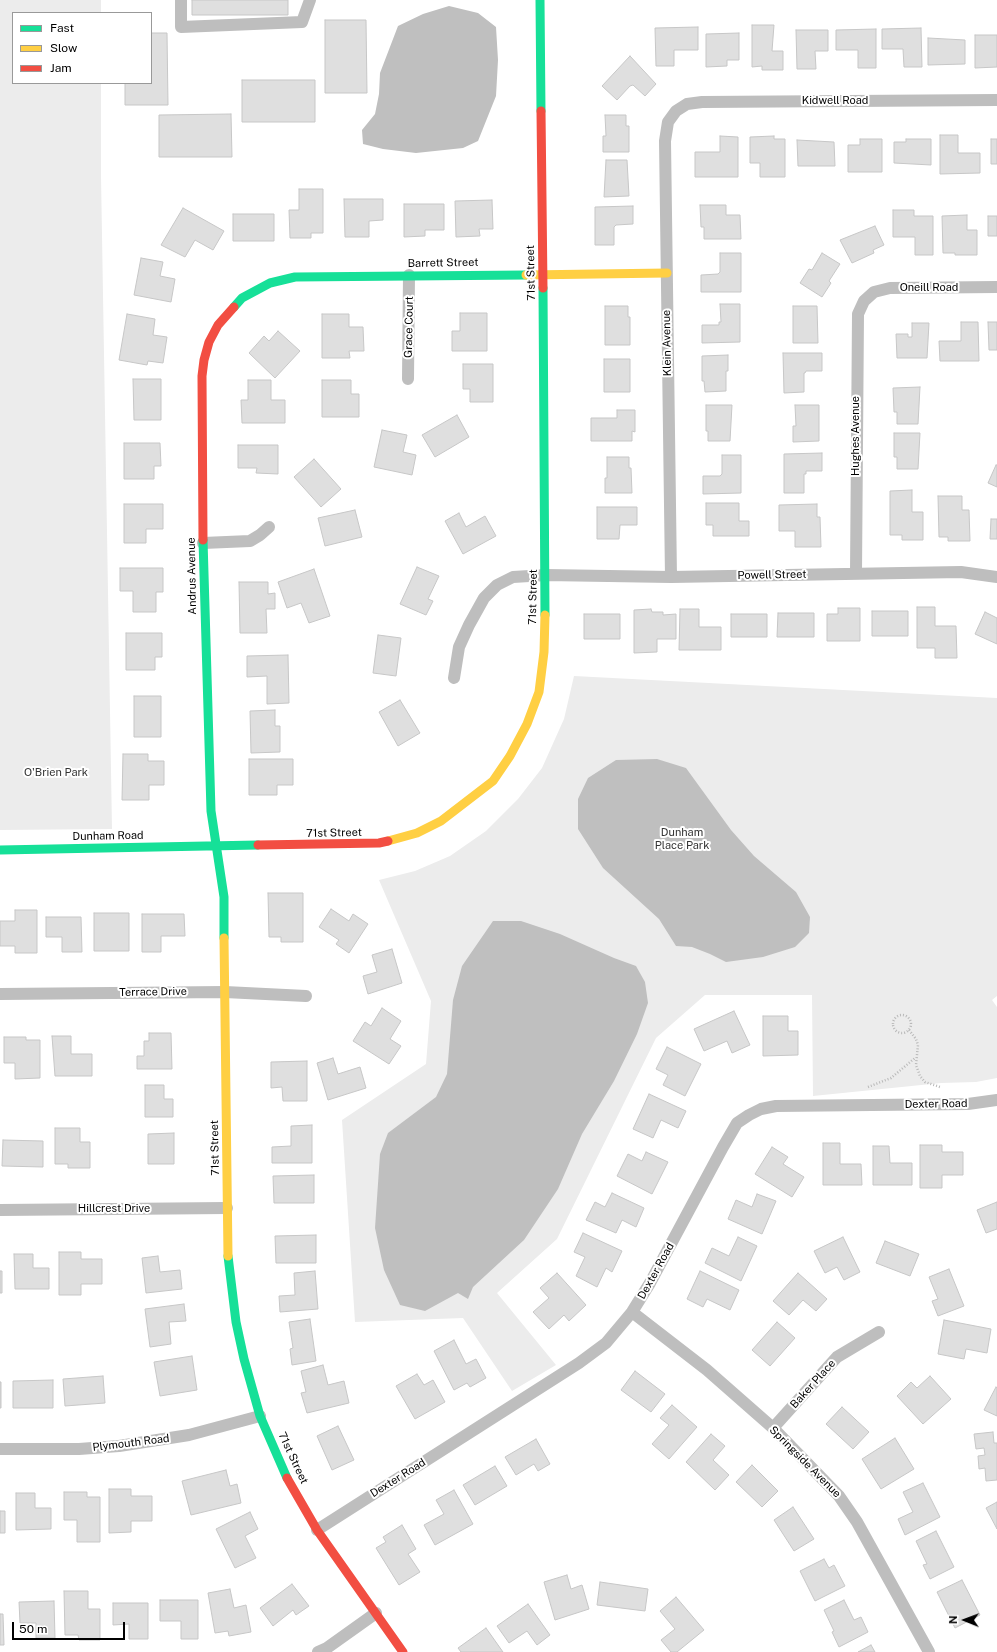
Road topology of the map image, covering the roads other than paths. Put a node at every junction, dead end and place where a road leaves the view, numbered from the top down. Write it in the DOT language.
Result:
graph roads {
  1 [pos="181,0"];
  2 [pos="310,0"];
  3 [pos="540,0"];
  4 [pos="997,100"];
  5 [pos="676,111"];
  6 [pos="667,273"];
  7 [pos="544,274"];
  8 [pos="409,275"];
  9 [pos="997,287"];
  10 [pos="864,301"];
  11 [pos="229,311"];
  12 [pos="408,379"];
  13 [pos="269,527"];
  14 [pos="203,543"];
  15 [pos="856,573"];
  16 [pos="546,575"];
  17 [pos="671,577"];
  18 [pos="997,577"];
  19 [pos="454,678"];
  20 [pos="216,846"];
  21 [pos="0,850"];
  22 [pos="225,992"];
  23 [pos="0,994"];
  24 [pos="306,996"];
  25 [pos="997,1100"];
  26 [pos="227,1208"];
  27 [pos="0,1210"];
  28 [pos="632,1312"];
  29 [pos="879,1332"];
  30 [pos="260,1416"];
  31 [pos="773,1428"];
  32 [pos="0,1450"];
  33 [pos="316,1530"];
  34 [pos="376,1613"];
  35 [pos="318,1652"];
  36 [pos="403,1652"];
  37 [pos="929,1652"];
  1 -- 2 [label="street"];
  3 -- 7 [label="street, 71st Street"];
  4 -- 5 [label="street, Kidwell Road"];
  5 -- 6 [label="street, Klein Avenue"];
  6 -- 7 [label="street, Barrett Street"];
  6 -- 17 [label="street, Klein Avenue"];
  7 -- 8 [label="street, Barrett Street"];
  7 -- 16 [label="street, 71st Street"];
  8 -- 11 [label="street, Barrett Street"];
  8 -- 12 [label="street, Grace Court"];
  9 -- 10 [label="street, Oneill Road"];
  10 -- 15 [label="street, Hughes Avenue"];
  11 -- 14 [label="street, Andrus Avenue"];
  13 -- 14 [label="street"];
  14 -- 20 [label="street, Andrus Avenue"];
  15 -- 17 [label="street, Powell Street"];
  15 -- 18 [label="street, Powell Street"];
  16 -- 17 [label="street, Powell Street"];
  16 -- 19 [label="street, Powell Street"];
  16 -- 20 [label="street, 71st Street"];
  20 -- 21 [label="street, Dunham Road"];
  20 -- 22 [label="street, 71st Street"];
  22 -- 23 [label="street, Terrace Drive"];
  22 -- 24 [label="street, Terrace Drive"];
  22 -- 26 [label="street, 71st Street"];
  25 -- 28 [label="street, Dexter Road"];
  26 -- 27 [label="street, Hillcrest Drive"];
  26 -- 30 [label="street, 71st Street"];
  28 -- 31 [label="street, Springside Avenue"];
  28 -- 33 [label="street, Dexter Road"];
  29 -- 31 [label="street, Baker Place"];
  30 -- 32 [label="street, Plymouth Road"];
  30 -- 33 [label="street, 71st Street"];
  31 -- 37 [label="street, Springside Avenue"];
  33 -- 34 [label="street, 71st Street"];
  34 -- 35 [label="street"];
  34 -- 36 [label="street, 71st Street"];
}
